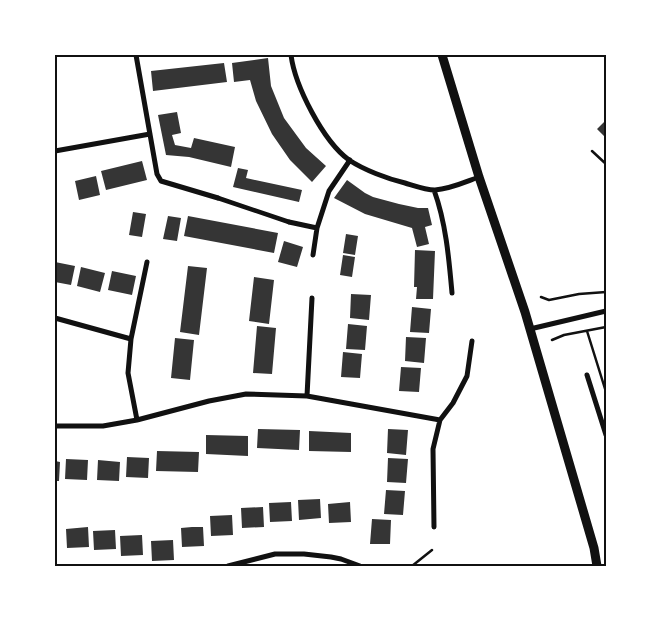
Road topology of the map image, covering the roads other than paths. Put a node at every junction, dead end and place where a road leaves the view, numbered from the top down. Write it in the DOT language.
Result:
graph roads {
  1 [pos="136,55"];
  2 [pos="291,55"];
  3 [pos="442,55"];
  4 [pos="150,134"];
  5 [pos="55,151"];
  6 [pos="350,160"];
  7 [pos="479,177"];
  8 [pos="434,190"];
  9 [pos="218,198"];
  10 [pos="289,222"];
  11 [pos="316,228"];
  12 [pos="313,255"];
  13 [pos="147,262"];
  14 [pos="452,293"];
  15 [pos="312,298"];
  16 [pos="606,312"];
  17 [pos="55,318"];
  18 [pos="530,328"];
  19 [pos="131,340"];
  20 [pos="472,341"];
  21 [pos="587,375"];
  22 [pos="307,396"];
  23 [pos="137,420"];
  24 [pos="440,420"];
  25 [pos="55,426"];
  26 [pos="606,435"];
  27 [pos="434,527"];
  28 [pos="228,566"];
  29 [pos="360,566"];
  30 [pos="597,566"];
  1 -- 4 [label="street"];
  2 -- 6 [label="street"];
  3 -- 7 [label="street"];
  4 -- 5 [label="street"];
  4 -- 9 [label="street"];
  6 -- 8 [label="street"];
  6 -- 11 [label="street"];
  7 -- 8 [label="street"];
  7 -- 18 [label="street"];
  8 -- 14 [label="street"];
  9 -- 10 [label="street"];
  10 -- 11 [label="street"];
  11 -- 12 [label="street"];
  13 -- 19 [label="street"];
  15 -- 22 [label="street"];
  16 -- 18 [label="street"];
  17 -- 19 [label="street"];
  18 -- 30 [label="street"];
  19 -- 23 [label="street"];
  20 -- 24 [label="street"];
  21 -- 26 [label="street"];
  22 -- 23 [label="street"];
  22 -- 24 [label="street"];
  23 -- 25 [label="street"];
  24 -- 27 [label="street"];
  28 -- 29 [label="street"];
}
